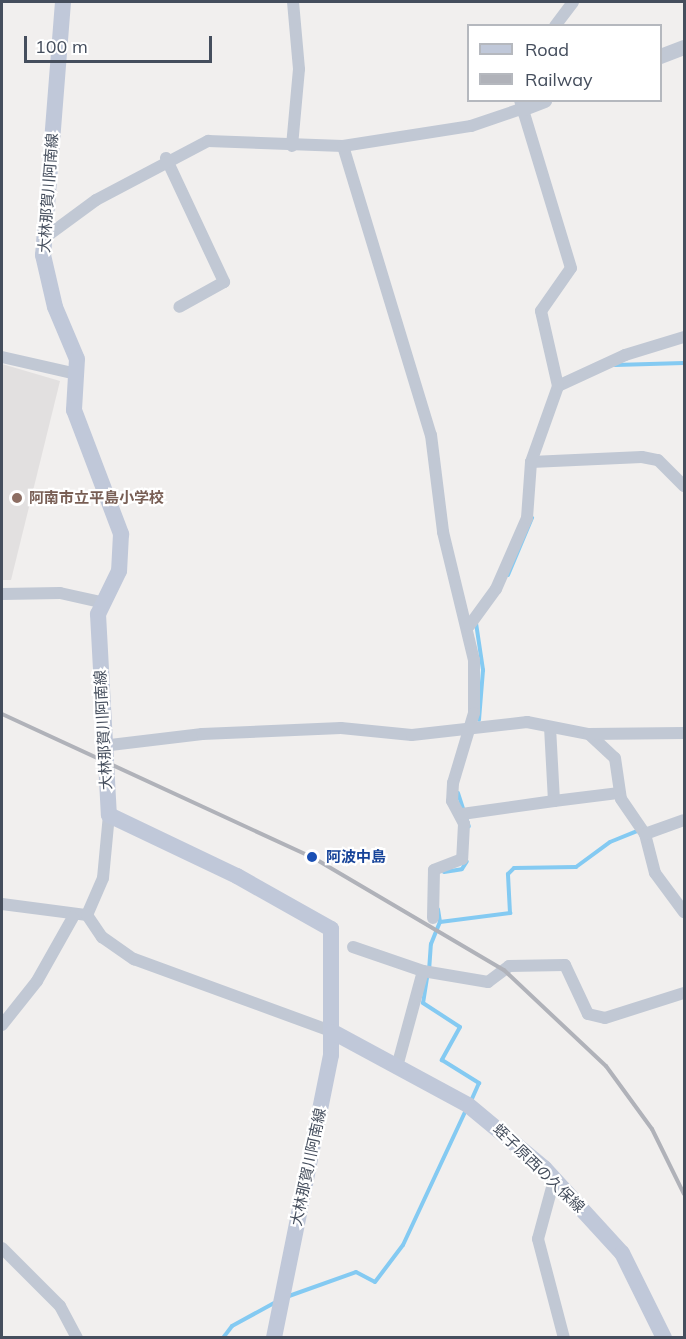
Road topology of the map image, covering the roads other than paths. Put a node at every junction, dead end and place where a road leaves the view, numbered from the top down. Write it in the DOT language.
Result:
graph roads {
  1 [pos="63,2"];
  2 [pos="293,2"];
  3 [pos="573,2"];
  4 [pos="556,24"];
  5 [pos="684,47"];
  6 [pos="662,55"];
  7 [pos="521,105"];
  8 [pos="292,146"];
  9 [pos="344,146"];
  10 [pos="166,159"];
  11 [pos="43,239"];
  12 [pos="179,307"];
  13 [pos="684,337"];
  14 [pos="2,357"];
  15 [pos="76,374"];
  16 [pos="558,386"];
  17 [pos="534,462"];
  18 [pos="684,486"];
  19 [pos="2,594"];
  20 [pos="101,602"];
  21 [pos="469,626"];
  22 [pos="550,727"];
  23 [pos="470,729"];
  24 [pos="684,732"];
  25 [pos="589,734"];
  26 [pos="102,746"];
  27 [pos="618,793"];
  28 [pos="554,801"];
  29 [pos="466,812"];
  30 [pos="109,815"];
  31 [pos="684,820"];
  32 [pos="645,834"];
  33 [pos="2,904"];
  34 [pos="684,912"];
  35 [pos="87,915"];
  36 [pos="73,917"];
  37 [pos="433,918"];
  38 [pos="353,946"];
  39 [pos="427,972"];
  40 [pos="684,993"];
  41 [pos="2,1025"];
  42 [pos="333,1032"];
  43 [pos="398,1063"];
  44 [pos="554,1180"];
  45 [pos="2,1248"];
  46 [pos="77,1338"];
  47 [pos="274,1338"];
  48 [pos="564,1338"];
  49 [pos="664,1338"];
  1 -- 11 [label="main road, 大林那賀川阿南線"];
  2 -- 8 [label="street"];
  3 -- 4 [label="street"];
  5 -- 6 [label="street"];
  7 -- 9 [label="street"];
  7 -- 16 [label="street"];
  8 -- 9 [label="street"];
  8 -- 10 [label="street"];
  9 -- 21 [label="street"];
  10 -- 11 [label="street"];
  10 -- 12 [label="street"];
  11 -- 15 [label="main road, 大林那賀川阿南線"];
  13 -- 16 [label="street"];
  14 -- 15 [label="street"];
  15 -- 20 [label="main road, 大林那賀川阿南線"];
  16 -- 17 [label="street"];
  17 -- 18 [label="street"];
  17 -- 21 [label="street"];
  19 -- 20 [label="street"];
  20 -- 26 [label="main road, 大林那賀川阿南線"];
  21 -- 23 [label="street"];
  22 -- 23 [label="street"];
  22 -- 25 [label="street"];
  22 -- 28 [label="street"];
  23 -- 26 [label="street"];
  23 -- 29 [label="street"];
  24 -- 25 [label="street"];
  25 -- 27 [label="street"];
  26 -- 30 [label="main road, 大林那賀川阿南線"];
  27 -- 28 [label="street"];
  27 -- 32 [label="street"];
  28 -- 29 [label="street"];
  29 -- 37 [label="street"];
  30 -- 35 [label="street"];
  30 -- 42 [label="main road, 大林那賀川阿南線"];
  31 -- 32 [label="street"];
  32 -- 34 [label="street"];
  33 -- 36 [label="street"];
  35 -- 36 [label="street"];
  35 -- 42 [label="street"];
  36 -- 41 [label="street"];
  38 -- 39 [label="street"];
  39 -- 40 [label="street"];
  39 -- 43 [label="street"];
  42 -- 43 [label="main road, 蛭子原西の久保線"];
  42 -- 47 [label="main road, 大林那賀川阿南線"];
  43 -- 44 [label="main road, 蛭子原西の久保線"];
  44 -- 48 [label="street"];
  44 -- 49 [label="main road, 蛭子原西の久保線"];
  45 -- 46 [label="street"];
}
